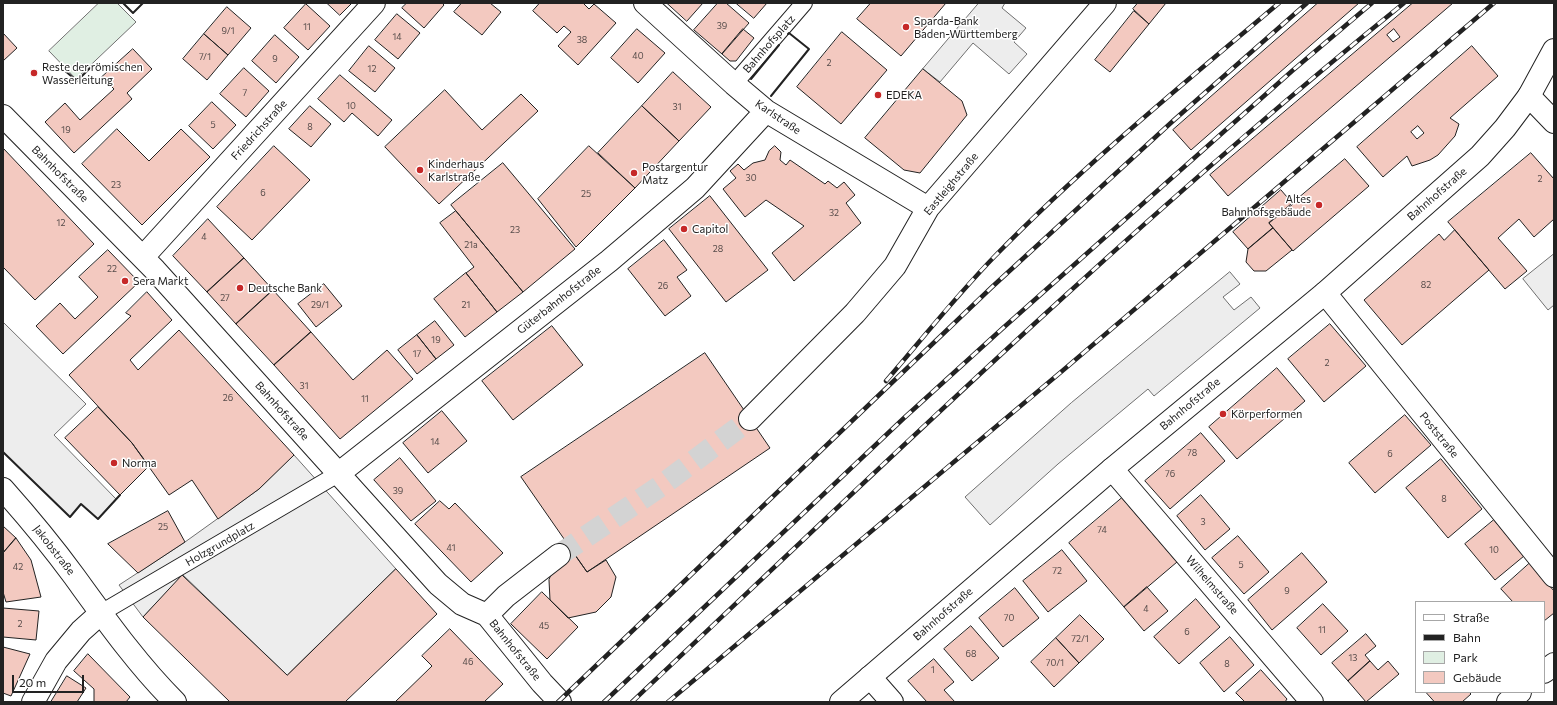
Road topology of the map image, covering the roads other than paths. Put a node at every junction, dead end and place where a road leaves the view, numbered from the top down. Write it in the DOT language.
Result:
graph roads {
  1 [pos="374,3"];
  2 [pos="645,3"];
  3 [pos="804,3"];
  4 [pos="1105,3"];
  5 [pos="1554,50"];
  6 [pos="734,84"];
  7 [pos="1529,96"];
  8 [pos="766,111"];
  9 [pos="3,116"];
  10 [pos="1554,122"];
  11 [pos="928,208"];
  12 [pos="143,257"];
  13 [pos="1325,293"];
  14 [pos="750,419"];
  15 [pos="1112,469"];
  16 [pos="338,474"];
  17 [pos="3,489"];
  18 [pos="559,555"];
  19 [pos="1554,576"];
  20 [pos="101,613"];
  21 [pos="487,615"];
  22 [pos="1554,664"];
  23 [pos="1545,671"];
  24 [pos="870,677"];
  25 [pos="1519,693"];
  26 [pos="33,702"];
  27 [pos="176,702"];
  28 [pos="560,702"];
  29 [pos="841,702"];
  30 [pos="892,702"];
  31 [pos="1312,702"];
  32 [pos="1508,702"];
  1 -- 12 [label="street, Friedrichstraße"];
  2 -- 6 [label="street, Karlstraße"];
  3 -- 6 [label="street, Bahnhofsplatz"];
  4 -- 11 [label="street, Eastleighstraße"];
  5 -- 7 [label="street, Bahnhofstraße"];
  6 -- 8 [label="street, Karlstraße"];
  7 -- 10 [label="street"];
  7 -- 13 [label="street, Bahnhofstraße"];
  8 -- 11 [label="street, Karlstraße"];
  8 -- 16 [label="street, Güterbahnhofstraße"];
  9 -- 12 [label="street, Bahnhofstraße"];
  11 -- 14 [label="street, Eastleighstraße"];
  12 -- 16 [label="street, Bahnhofstraße"];
  13 -- 15 [label="street, Bahnhofstraße"];
  13 -- 19 [label="street, Poststraße"];
  15 -- 24 [label="street, Bahnhofstraße"];
  15 -- 31 [label="street, Wilhelmstraße"];
  16 -- 20 [label="street, Holzgrundplatz"];
  16 -- 21 [label="street, Bahnhofstraße"];
  17 -- 20 [label="street, Jakobstraße"];
  18 -- 21 [label="street"];
  20 -- 26 [label="street"];
  20 -- 27 [label="street, Jakobstraße"];
  21 -- 28 [label="street, Bahnhofstraße"];
  22 -- 23 [label="street"];
  24 -- 29 [label="street, Bahnhofstraße"];
  24 -- 30 [label="street"];
  25 -- 32 [label="street"];
}
